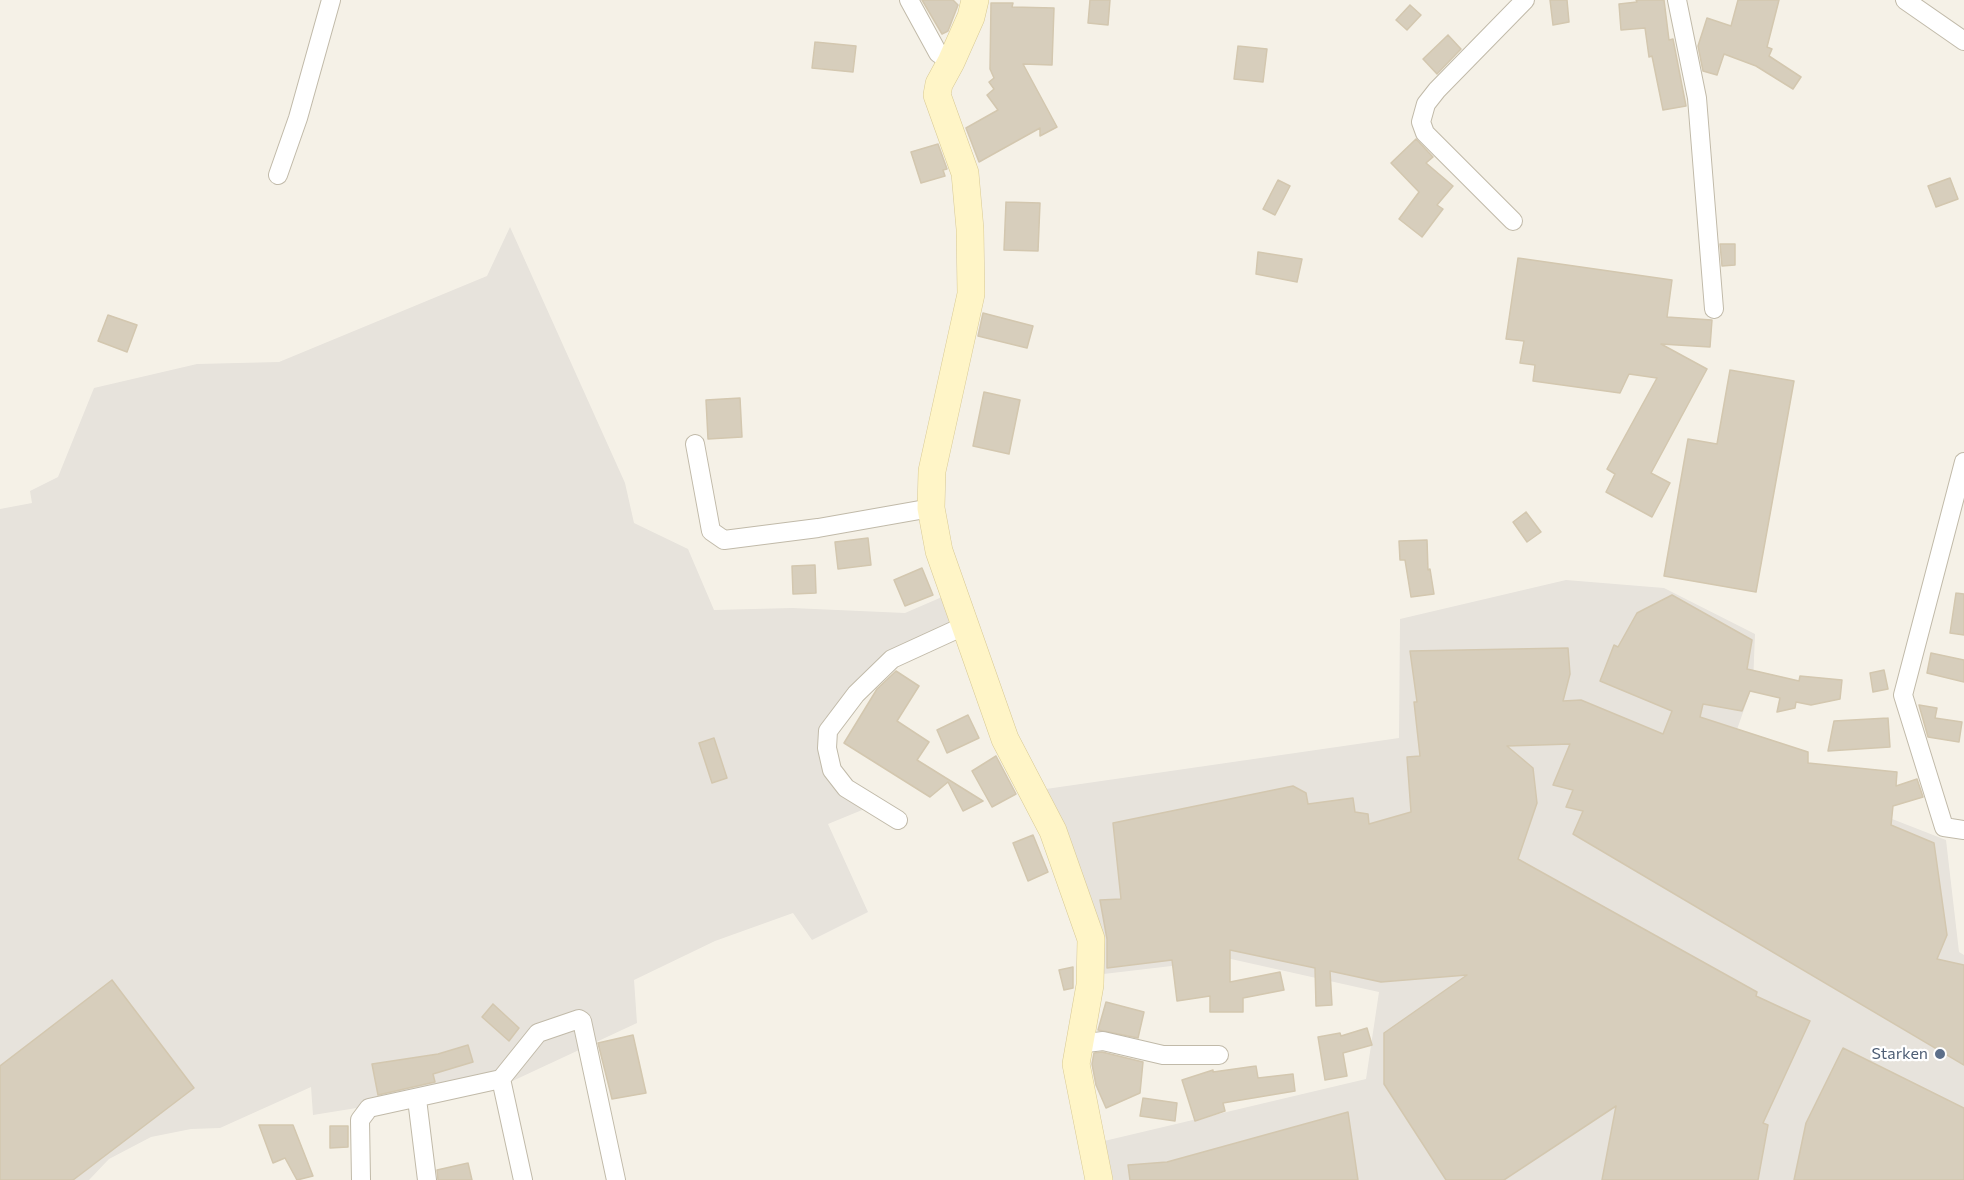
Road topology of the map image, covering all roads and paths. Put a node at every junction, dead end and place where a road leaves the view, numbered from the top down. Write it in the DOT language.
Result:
graph roads {
  1 [pos="331,0"];
  2 [pos="909,0"];
  3 [pos="975,0"];
  4 [pos="1524,0"];
  5 [pos="1677,0"];
  6 [pos="1905,0"];
  7 [pos="1964,41"];
  8 [pos="951,62"];
  9 [pos="278,175"];
  10 [pos="1513,221"];
  11 [pos="1714,309"];
  12 [pos="695,444"];
  13 [pos="1964,462"];
  14 [pos="931,508"];
  15 [pos="964,626"];
  16 [pos="898,820"];
  17 [pos="1964,830"];
  18 [pos="1078,1044"];
  19 [pos="1219,1055"];
  20 [pos="501,1079"];
  21 [pos="417,1099"];
  22 [pos="361,1180"];
  23 [pos="427,1180"];
  24 [pos="523,1180"];
  25 [pos="616,1180"];
  26 [pos="1099,1180"];
  1 -- 9 [label="street"];
  2 -- 8 [label="street"];
  3 -- 8 [label="street"];
  4 -- 10 [label="street"];
  5 -- 11 [label="street"];
  6 -- 7 [label="street"];
  8 -- 14 [label="street"];
  12 -- 14 [label="street"];
  13 -- 17 [label="street"];
  14 -- 15 [label="street"];
  15 -- 16 [label="street"];
  15 -- 18 [label="street"];
  18 -- 19 [label="street"];
  18 -- 26 [label="street"];
  20 -- 21 [label="street"];
  20 -- 24 [label="street"];
  20 -- 25 [label="street"];
  21 -- 22 [label="street"];
  21 -- 23 [label="street"];
}
